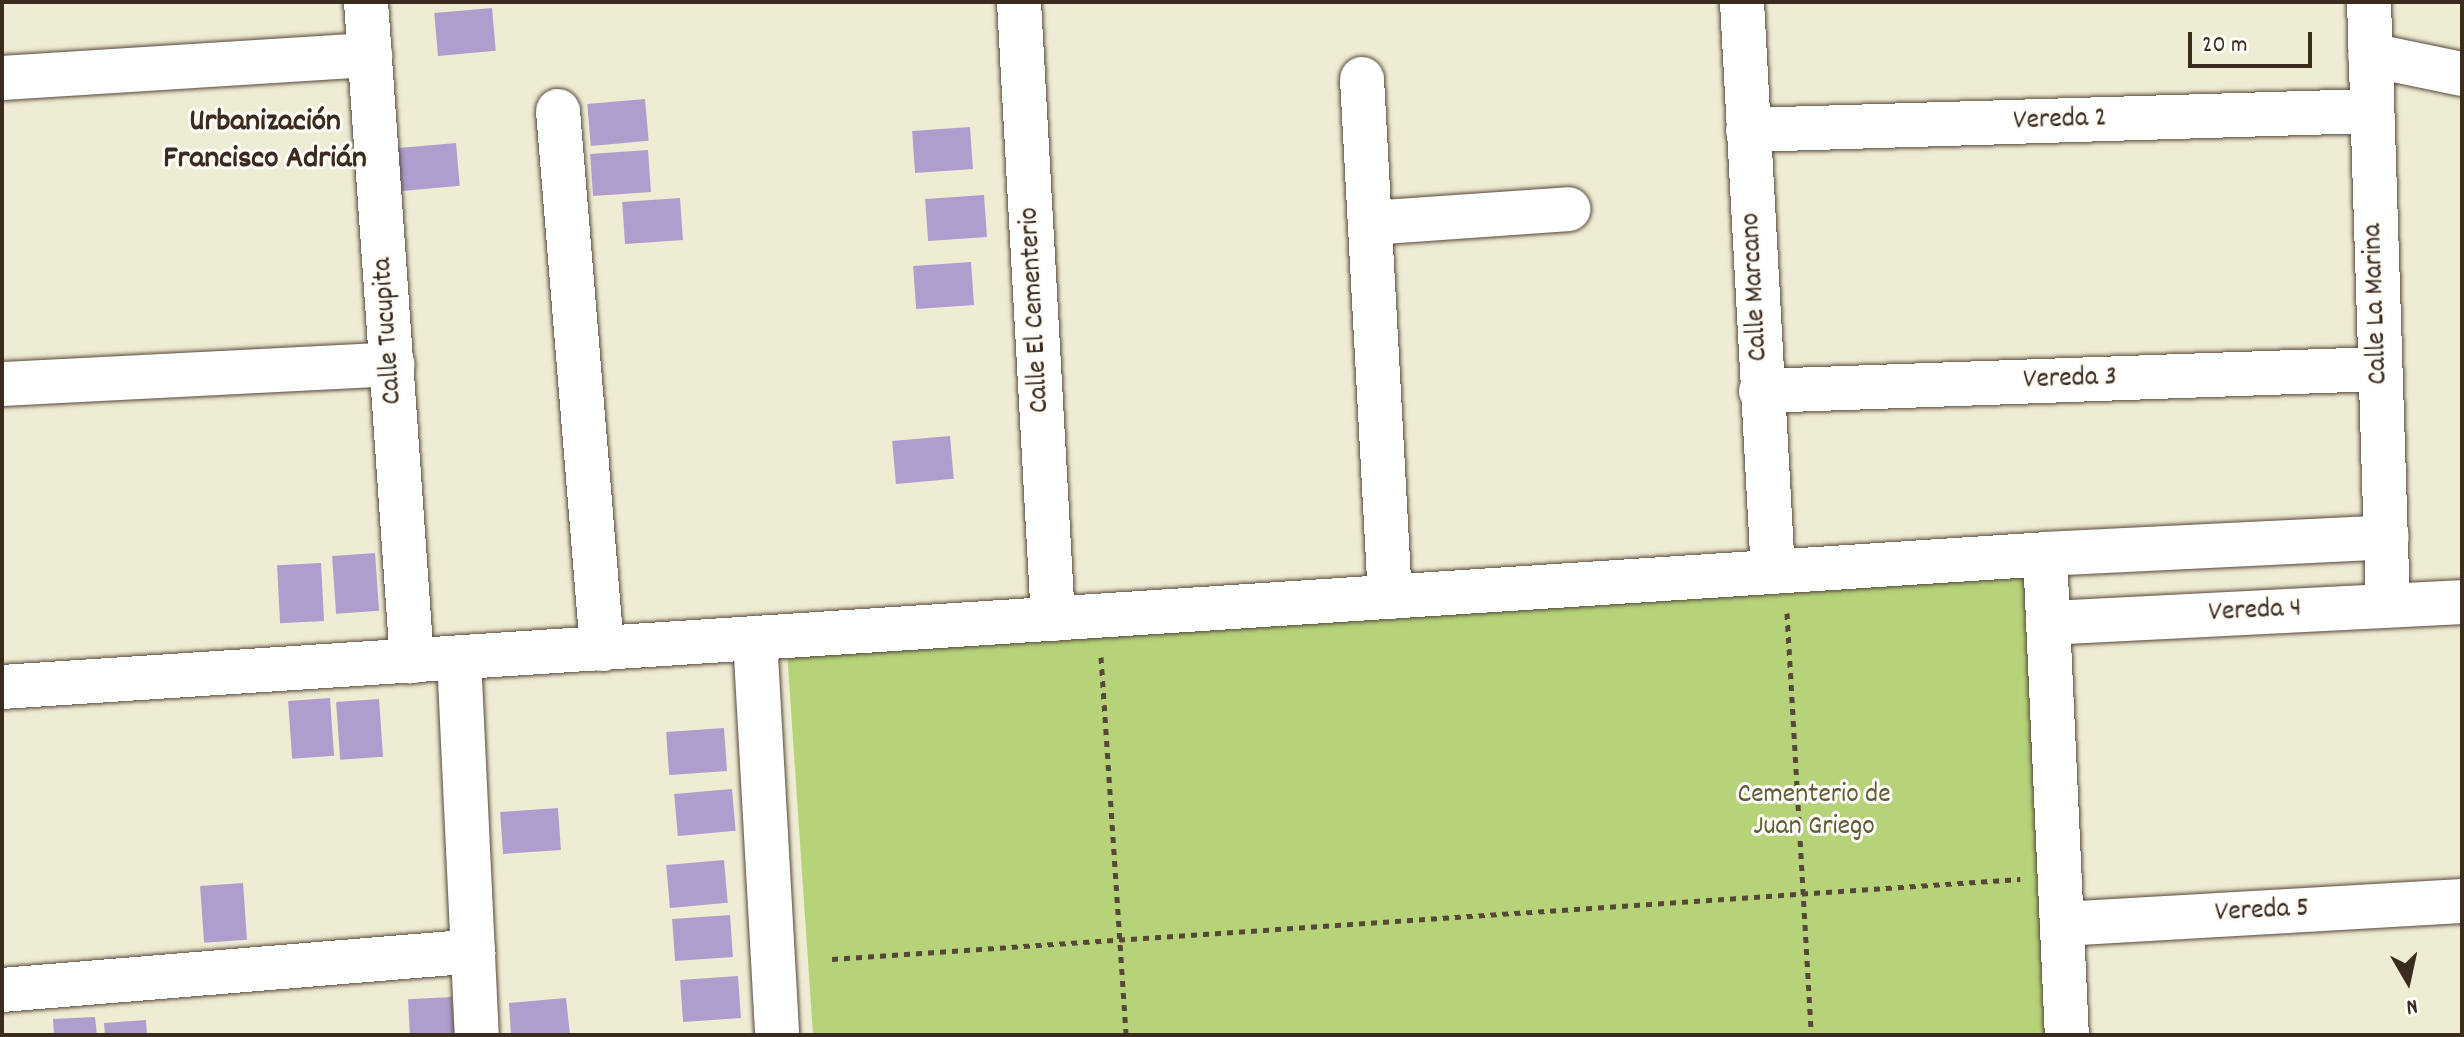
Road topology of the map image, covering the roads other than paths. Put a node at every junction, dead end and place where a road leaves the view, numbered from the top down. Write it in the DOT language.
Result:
graph roads {
  1 [pos="366,2"];
  2 [pos="1019,2"];
  3 [pos="1742,2"];
  4 [pos="2369,2"];
  5 [pos="370,55"];
  6 [pos="2370,55"];
  7 [pos="2462,74"];
  8 [pos="2,78"];
  9 [pos="1362,79"];
  10 [pos="558,111"];
  11 [pos="2371,111"];
  12 [pos="1748,130"];
  13 [pos="1569,209"];
  14 [pos="1370,223"];
  15 [pos="392,364"];
  16 [pos="2378,369"];
  17 [pos="2,384"];
  18 [pos="1761,391"];
  19 [pos="2387,537"];
  20 [pos="2045,554"];
  21 [pos="1773,572"];
  22 [pos="1390,597"];
  23 [pos="2462,602"];
  24 [pos="2388,605"];
  25 [pos="1053,619"];
  26 [pos="2048,623"];
  27 [pos="755,638"];
  28 [pos="602,649"];
  29 [pos="459,658"];
  30 [pos="412,661"];
  31 [pos="2,687"];
  32 [pos="2462,901"];
  33 [pos="2062,924"];
  34 [pos="473,951"];
  35 [pos="2,990"];
  36 [pos="477,1035"];
  37 [pos="777,1035"];
  38 [pos="2067,1035"];
  1 -- 5 [label="street, Calle Tucupita"];
  2 -- 25 [label="street, Calle El Cementerio"];
  3 -- 12 [label="street, Calle Marcano"];
  4 -- 6 [label="street, Calle La Marina"];
  5 -- 8 [label="street"];
  5 -- 15 [label="street, Calle Tucupita"];
  6 -- 7 [label="street"];
  6 -- 11 [label="street, Calle La Marina"];
  9 -- 14 [label="street"];
  10 -- 28 [label="street"];
  11 -- 12 [label="street, Vereda 2"];
  11 -- 16 [label="street, Calle La Marina"];
  12 -- 18 [label="street, Calle Marcano"];
  13 -- 14 [label="street"];
  14 -- 22 [label="street"];
  15 -- 17 [label="street"];
  15 -- 30 [label="street, Calle Tucupita"];
  16 -- 18 [label="street, Vereda 3"];
  16 -- 19 [label="street, Calle La Marina"];
  18 -- 21 [label="street, Calle Marcano"];
  19 -- 20 [label="street"];
  19 -- 24 [label="street, Calle La Marina"];
  20 -- 21 [label="street"];
  20 -- 26 [label="street"];
  21 -- 22 [label="street"];
  22 -- 25 [label="street"];
  23 -- 24 [label="street, Vereda 4"];
  24 -- 26 [label="street, Vereda 4"];
  25 -- 27 [label="street"];
  26 -- 33 [label="street"];
  27 -- 28 [label="street"];
  27 -- 37 [label="street"];
  28 -- 29 [label="street"];
  29 -- 30 [label="street"];
  29 -- 34 [label="street"];
  30 -- 31 [label="street"];
  32 -- 33 [label="street, Vereda 5"];
  33 -- 38 [label="street"];
  34 -- 35 [label="street"];
  34 -- 36 [label="street"];
}
